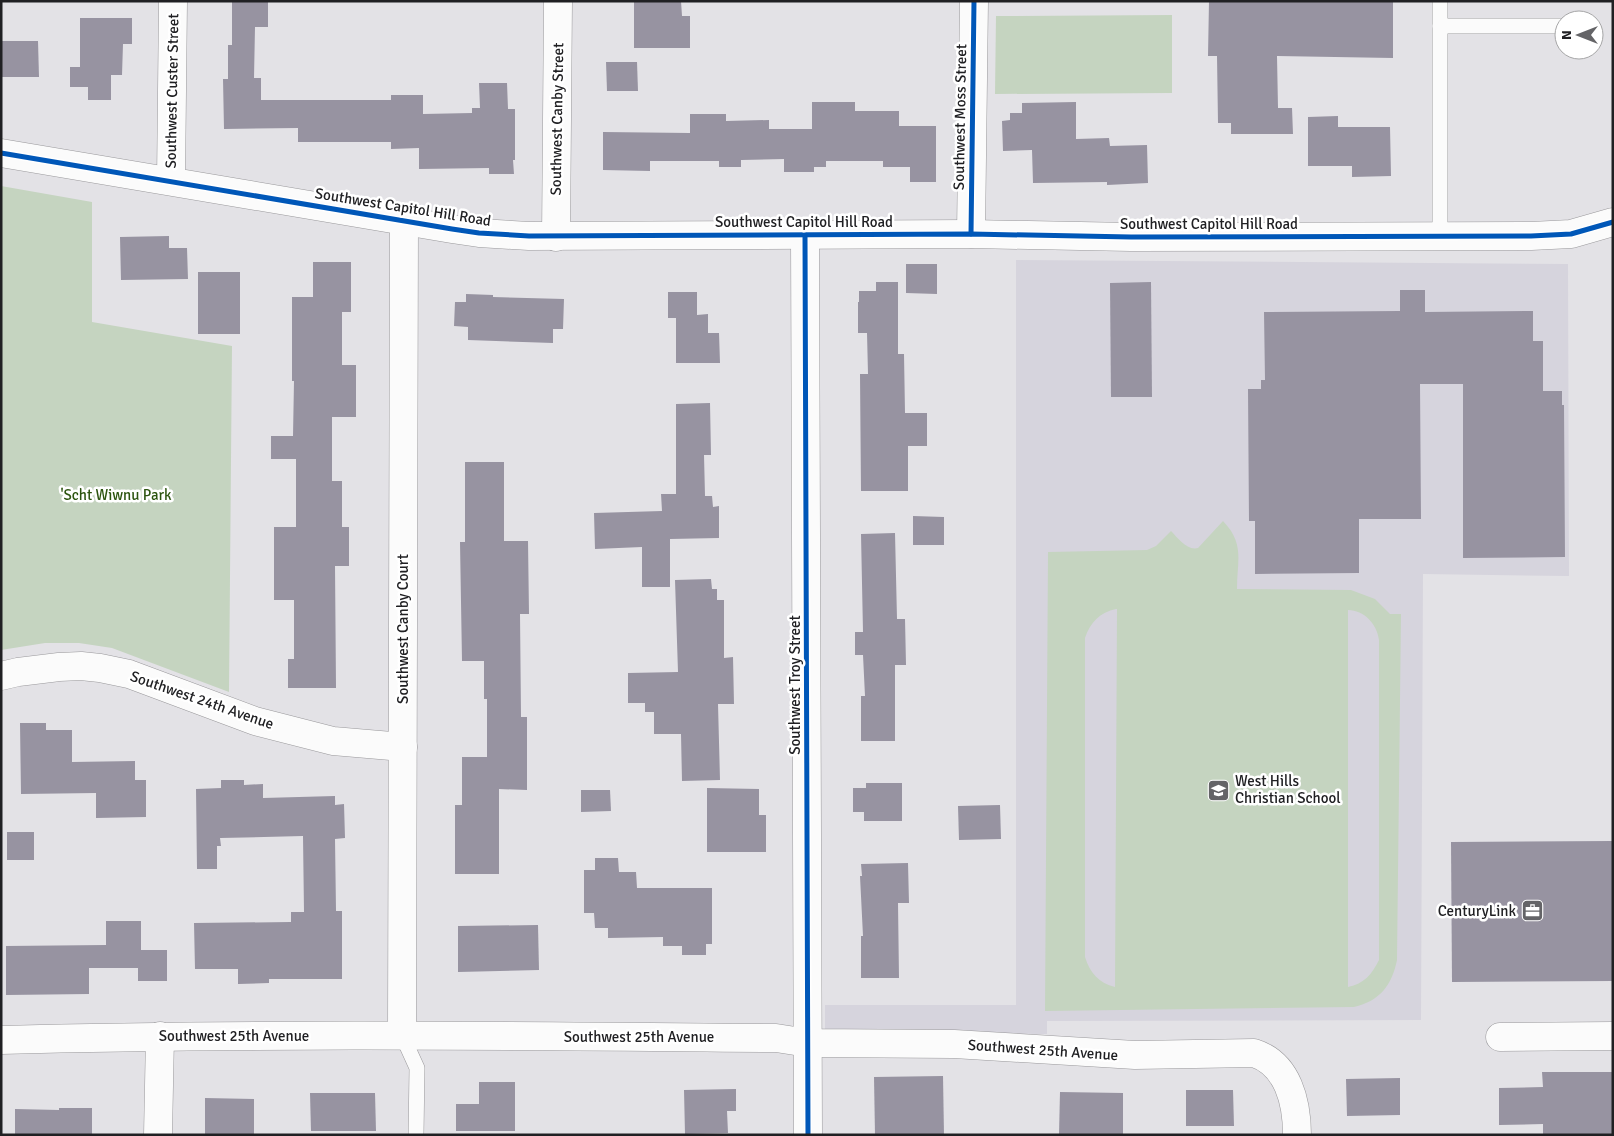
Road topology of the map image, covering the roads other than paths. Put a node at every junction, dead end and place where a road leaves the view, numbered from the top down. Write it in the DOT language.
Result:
graph roads {
  1 [pos="173,1"];
  2 [pos="558,1"];
  3 [pos="974,1"];
  4 [pos="1440,1"];
  5 [pos="1440,26"];
  6 [pos="1554,26"];
  7 [pos="1,154"];
  8 [pos="171,181"];
  9 [pos="404,222"];
  10 [pos="1613,222"];
  11 [pos="971,234"];
  12 [pos="805,235"];
  13 [pos="556,236"];
  14 [pos="1440,236"];
  15 [pos="1,676"];
  16 [pos="403,747"];
  17 [pos="402,1035"];
  18 [pos="160,1036"];
  19 [pos="1613,1036"];
  20 [pos="1500,1037"];
  21 [pos="1,1040"];
  22 [pos="808,1043"];
  23 [pos="158,1135"];
  24 [pos="416,1135"];
  25 [pos="808,1135"];
  26 [pos="1297,1135"];
  1 -- 8 [label="street, Southwest Custer Street"];
  2 -- 13 [label="street, Southwest Canby Street"];
  3 -- 11 [label="street, Southwest Moss Street"];
  4 -- 5 [label="lane"];
  5 -- 6 [label="lane"];
  5 -- 14 [label="lane"];
  7 -- 8 [label="street, Southwest Capitol Hill Road"];
  8 -- 9 [label="street, Southwest Capitol Hill Road"];
  9 -- 13 [label="street, Southwest Capitol Hill Road"];
  9 -- 16 [label="street, Southwest Canby Court"];
  10 -- 14 [label="street, Southwest Capitol Hill Road"];
  11 -- 12 [label="street, Southwest Capitol Hill Road"];
  11 -- 14 [label="street, Southwest Capitol Hill Road"];
  12 -- 13 [label="street, Southwest Capitol Hill Road"];
  12 -- 22 [label="street, Southwest Troy Street"];
  15 -- 16 [label="street, Southwest 24th Avenue"];
  16 -- 17 [label="street, Southwest Canby Court"];
  17 -- 18 [label="street, Southwest 25th Avenue"];
  17 -- 22 [label="street, Southwest 25th Avenue"];
  17 -- 24 [label="lane"];
  18 -- 21 [label="street, Southwest 25th Avenue"];
  18 -- 23 [label="street"];
  19 -- 20 [label="street"];
  22 -- 25 [label="street, Southwest Troy Street"];
  22 -- 26 [label="street, Southwest 25th Avenue"];
}
